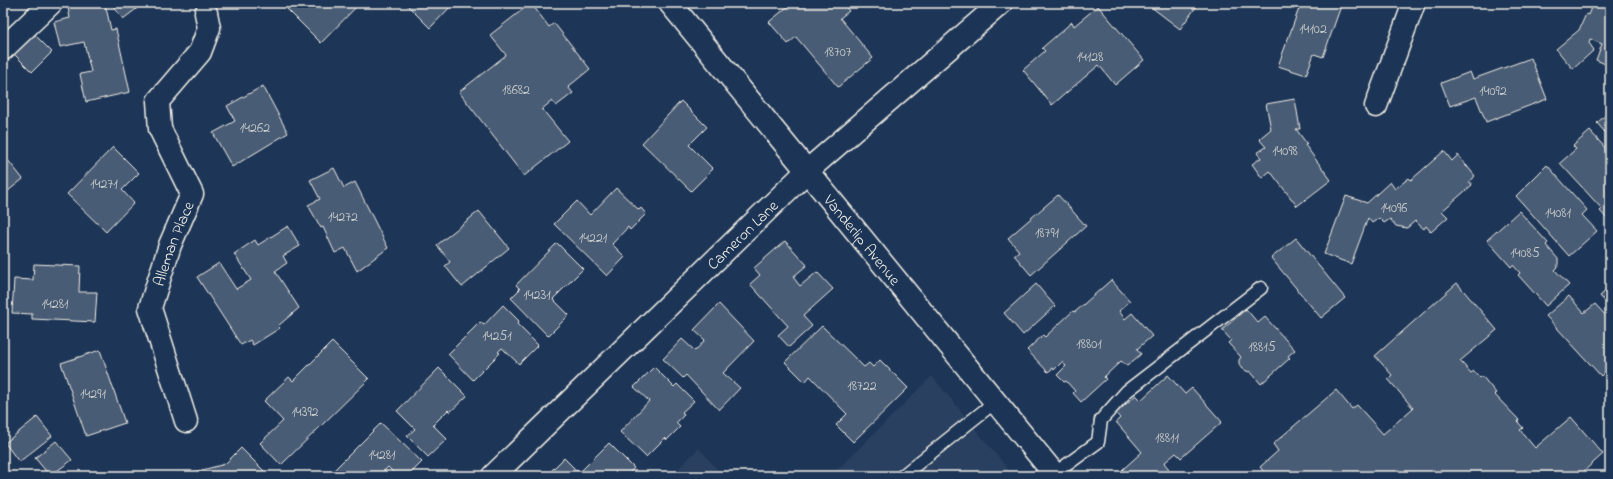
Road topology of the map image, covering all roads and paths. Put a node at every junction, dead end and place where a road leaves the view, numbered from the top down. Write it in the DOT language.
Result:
graph roads {
  1 [pos="51,3"];
  2 [pos="670,3"];
  3 [pos="1001,3"];
  4 [pos="1414,3"];
  5 [pos="207,6"];
  6 [pos="3,49"];
  7 [pos="1376,106"];
  8 [pos="807,171"];
  9 [pos="1261,288"];
  10 [pos="995,402"];
  11 [pos="186,420"];
  12 [pos="1055,475"];
  13 [pos="493,476"];
  14 [pos="902,476"];
  1 -- 6 [label="street"];
  2 -- 8 [label="street, Vanderlip Avenue"];
  3 -- 8 [label="street, Cameron Lane"];
  4 -- 7 [label="street"];
  5 -- 11 [label="street, Alleman Place"];
  8 -- 10 [label="street, Vanderlip Avenue"];
  8 -- 13 [label="street, Cameron Lane"];
  9 -- 12 [label="lane"];
  10 -- 12 [label="street, Vanderlip Avenue"];
  10 -- 14 [label="lane"];
}
